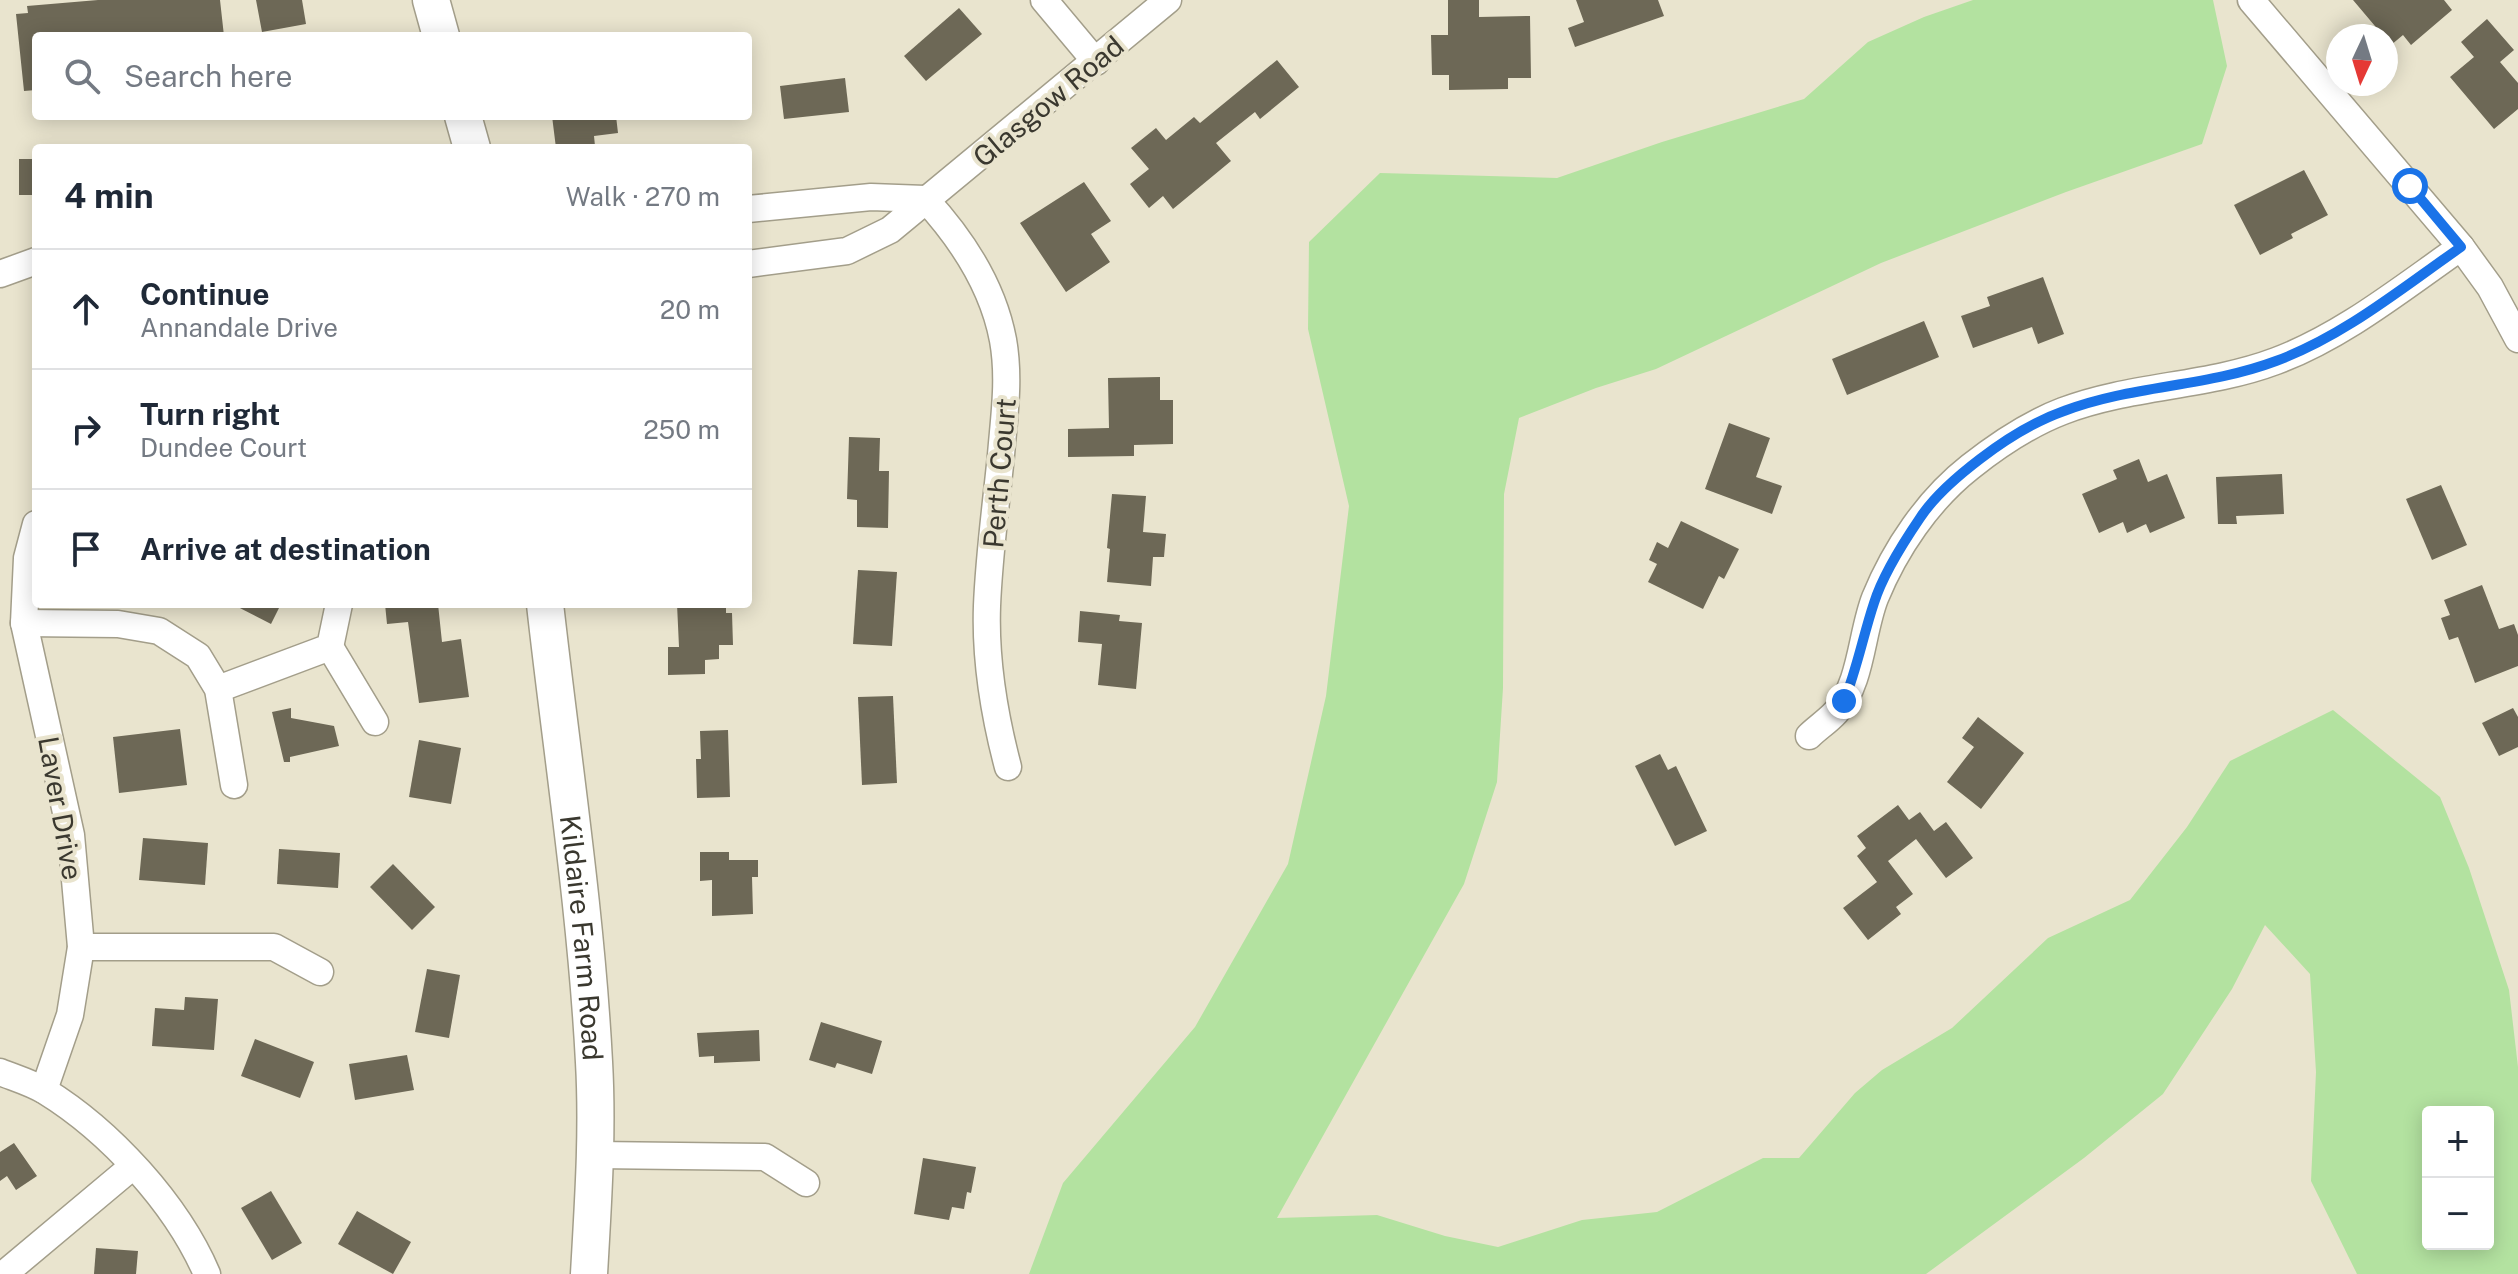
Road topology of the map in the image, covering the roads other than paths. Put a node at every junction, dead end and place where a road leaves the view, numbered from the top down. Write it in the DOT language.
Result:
graph roads {
  1 [pos="431,0"];
  2 [pos="1044,0"];
  3 [pos="1168,0"];
  4 [pos="2251,0"];
  5 [pos="440,32"];
  6 [pos="1096,62"];
  7 [pos="464,120"];
  8 [pos="471,144"];
  9 [pos="925,199"];
  10 [pos="752,209"];
  11 [pos="2461,247"];
  12 [pos="32,262"];
  13 [pos="752,263"];
  14 [pos="0,274"];
  15 [pos="2518,339"];
  16 [pos="32,539"];
  17 [pos="338,608"];
  18 [pos="545,608"];
  19 [pos="24,623"];
  20 [pos="330,647"];
  21 [pos="218,689"];
  22 [pos="375,722"];
  23 [pos="1809,736"];
  24 [pos="1008,767"];
  25 [pos="234,785"];
  26 [pos="81,947"];
  27 [pos="320,972"];
  28 [pos="0,1072"];
  29 [pos="44,1090"];
  30 [pos="596,1155"];
  31 [pos="133,1166"];
  32 [pos="806,1183"];
  33 [pos="4,1274"];
  34 [pos="207,1274"];
  35 [pos="589,1274"];
  1 -- 5 [label="main road"];
  2 -- 6 [label="street"];
  3 -- 6 [label="street, Glasgow Road"];
  4 -- 11 [label="street"];
  6 -- 9 [label="street, Glasgow Road"];
  7 -- 8 [label="main road"];
  9 -- 10 [label="street"];
  9 -- 13 [label="street, Glasgow Road"];
  9 -- 24 [label="street, Perth Court"];
  11 -- 15 [label="street"];
  11 -- 23 [label="street"];
  12 -- 14 [label="street"];
  16 -- 19 [label="street, Laver Drive"];
  17 -- 20 [label="street"];
  18 -- 30 [label="main road, Kildaire Farm Road"];
  19 -- 21 [label="street"];
  19 -- 26 [label="street, Laver Drive"];
  20 -- 21 [label="street"];
  20 -- 22 [label="street"];
  21 -- 25 [label="street"];
  26 -- 27 [label="street"];
  26 -- 29 [label="street, Laver Drive"];
  28 -- 29 [label="street"];
  29 -- 31 [label="street"];
  30 -- 32 [label="street"];
  30 -- 35 [label="main road, Kildaire Farm Road"];
  31 -- 33 [label="street"];
  31 -- 34 [label="street"];
}
